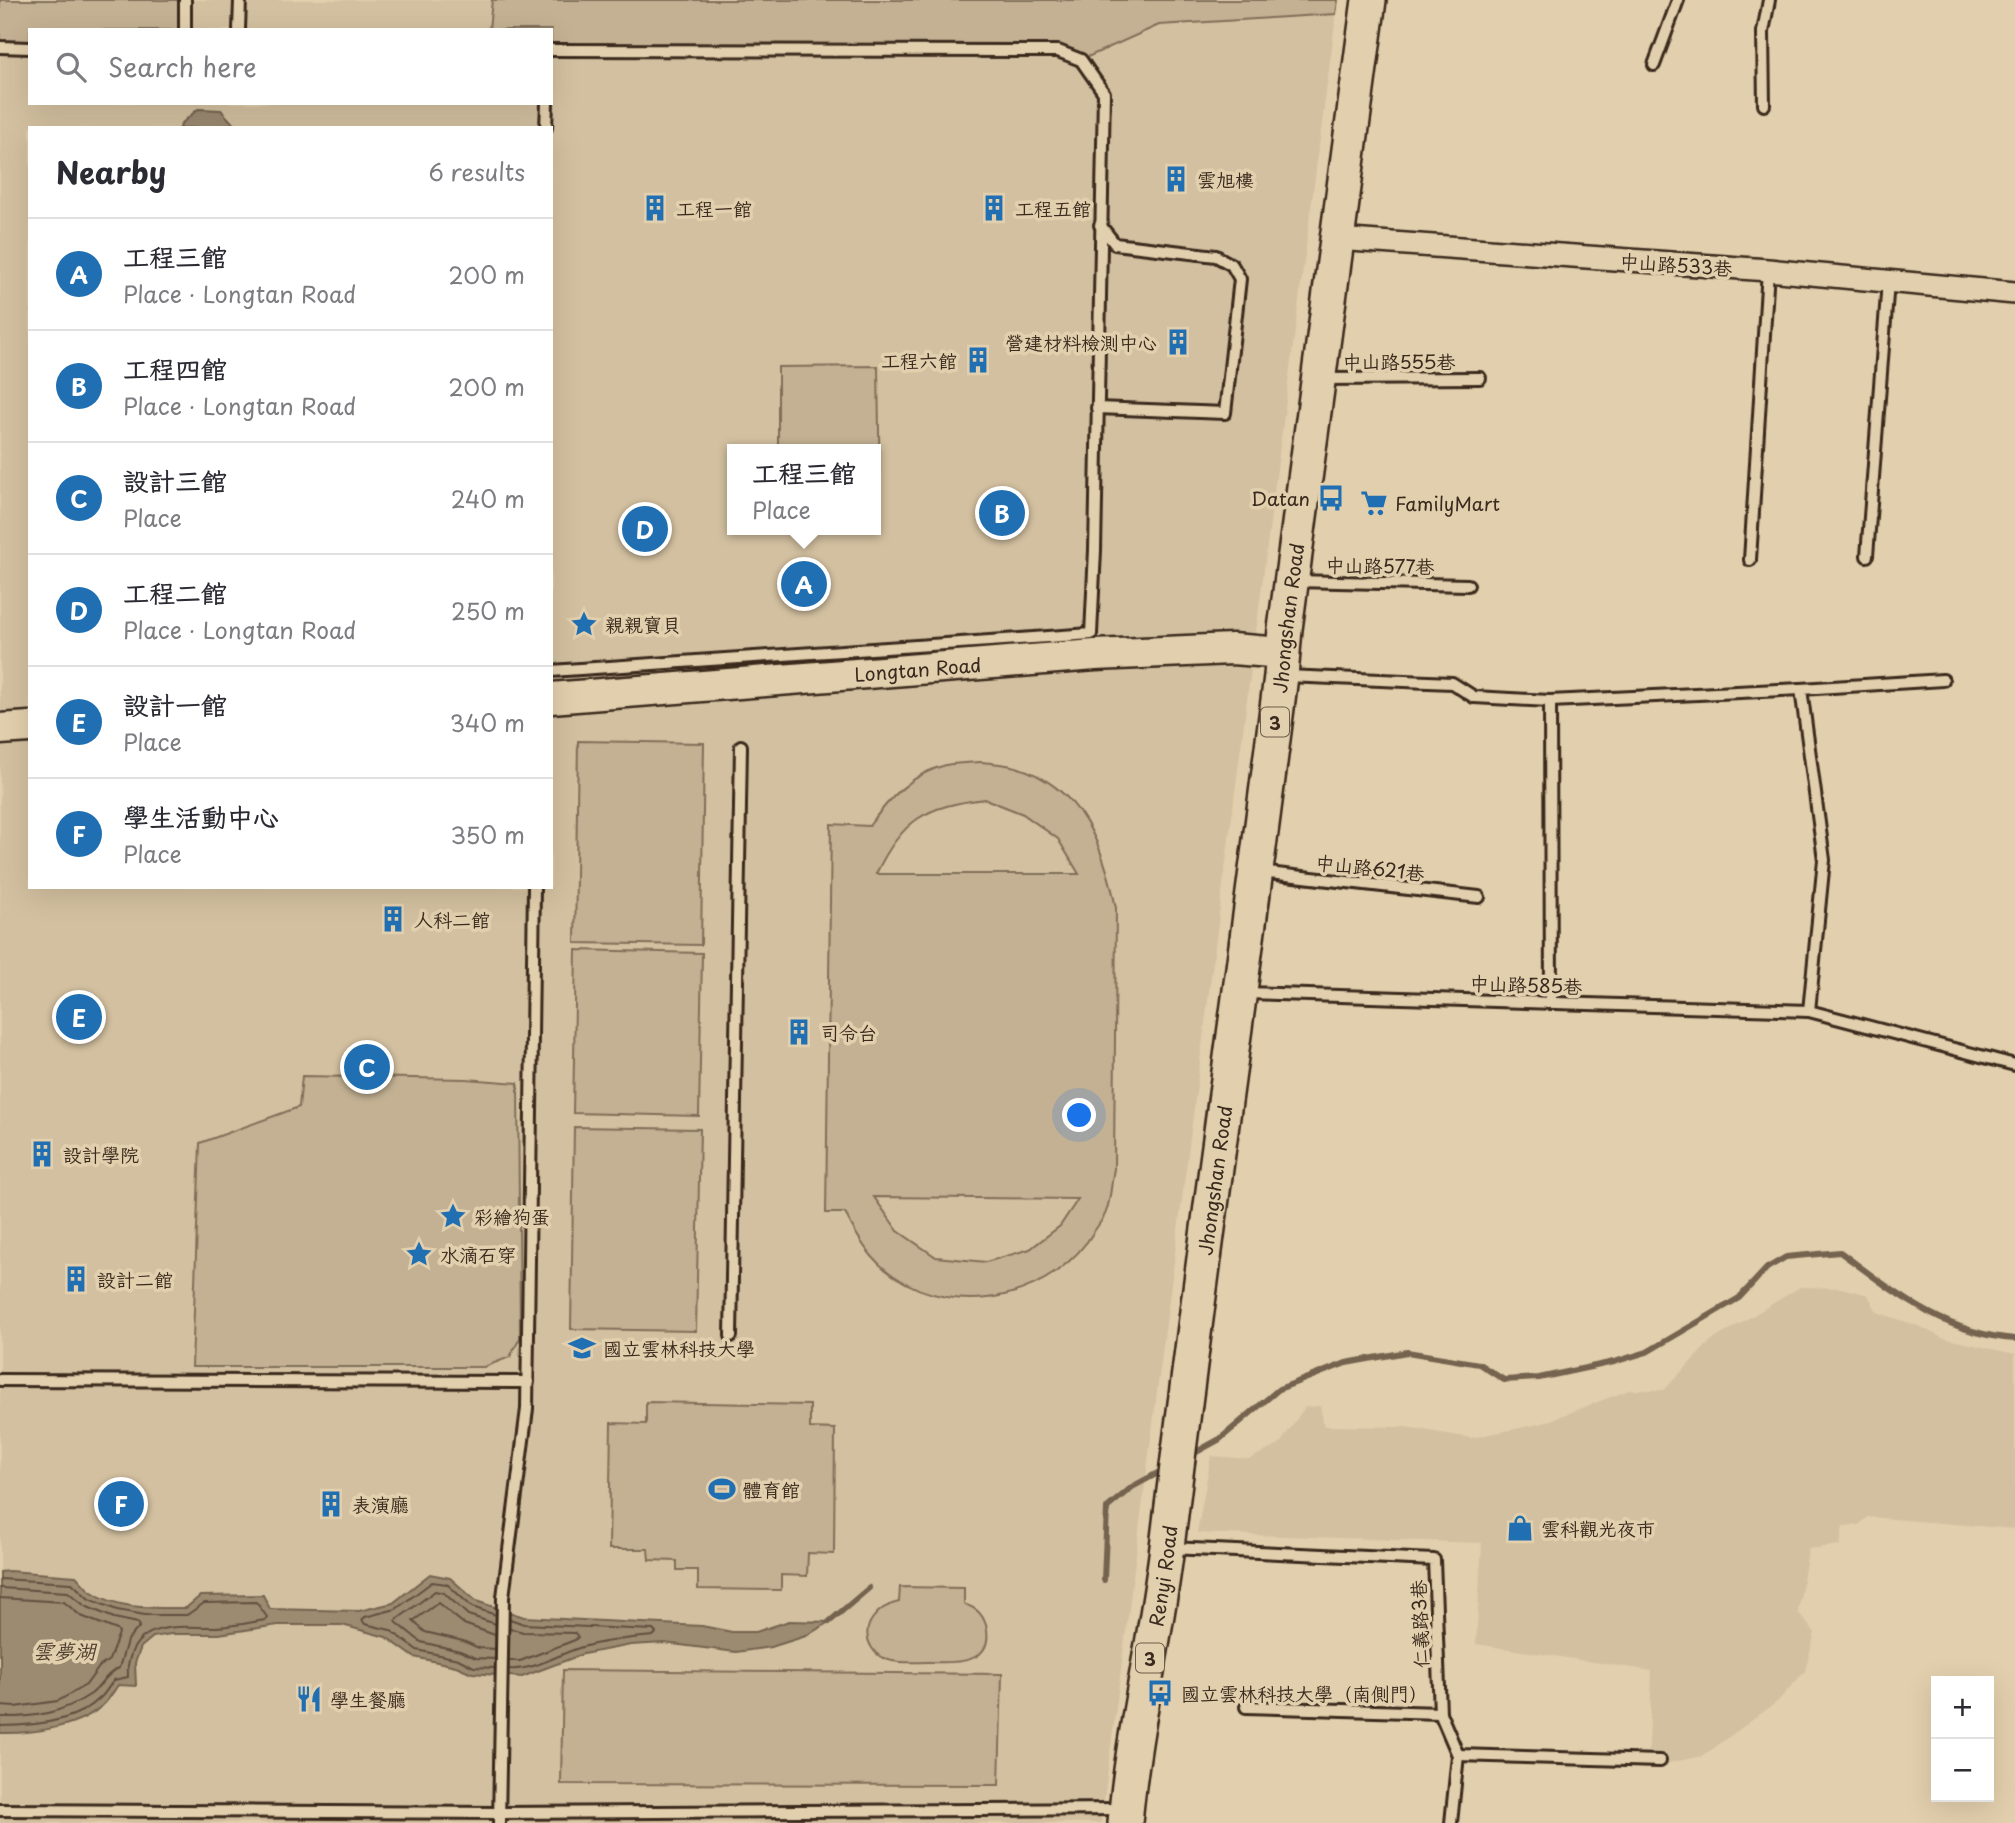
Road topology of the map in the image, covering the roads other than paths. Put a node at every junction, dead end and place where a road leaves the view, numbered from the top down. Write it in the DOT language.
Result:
graph roads {
  1 [pos="186,0"];
  2 [pos="240,0"];
  3 [pos="1369,0"];
  4 [pos="1678,0"];
  5 [pos="1769,0"];
  6 [pos="185,28"];
  7 [pos="239,28"];
  8 [pos="0,47"];
  9 [pos="28,48"];
  10 [pos="553,50"];
  11 [pos="1654,65"];
  12 [pos="547,105"];
  13 [pos="1764,105"];
  14 [pos="546,126"];
  15 [pos="1100,225"];
  16 [pos="1337,239"];
  17 [pos="1768,270"];
  18 [pos="1888,281"];
  19 [pos="2015,293"];
  20 [pos="1480,378"];
  21 [pos="1318,379"];
  22 [pos="1097,408"];
  23 [pos="1867,556"];
  24 [pos="1750,560"];
  25 [pos="1291,581"];
  26 [pos="1468,585"];
  27 [pos="1282,665"];
  28 [pos="553,671"];
  29 [pos="1943,680"];
  30 [pos="1801,689"];
  31 [pos="553,698"];
  32 [pos="1550,701"];
  33 [pos="28,727"];
  34 [pos="0,729"];
  35 [pos="741,746"];
  36 [pos="1256,872"];
  37 [pos="534,889"];
  38 [pos="1479,897"];
  39 [pos="1241,993"];
  40 [pos="1551,1003"];
  41 [pos="1809,1011"];
  42 [pos="2015,1065"];
  43 [pos="731,1336"];
  44 [pos="0,1380"];
  45 [pos="528,1382"];
  46 [pos="1172,1493"];
  47 [pos="1167,1548"];
  48 [pos="1246,1707"];
  49 [pos="1440,1713"];
  50 [pos="1458,1755"];
  51 [pos="1660,1761"];
  52 [pos="0,1810"];
  53 [pos="1125,1816"];
  54 [pos="192,1817"];
  55 [pos="698,1817"];
  56 [pos="499,1818"];
  57 [pos="1451,1823"];
  1 -- 6 [label="lane"];
  2 -- 7 [label="lane"];
  3 -- 16 [label="main road, Jhongshan Road / 3"];
  4 -- 11 [label="lane"];
  5 -- 13 [label="lane"];
  8 -- 9 [label="lane"];
  10 -- 15 [label="lane"];
  12 -- 14 [label="lane"];
  15 -- 22 [label="lane"];
  15 -- 22 [label="lane"];
  16 -- 17 [label="street, 中山路533巷"];
  16 -- 21 [label="main road, Jhongshan Road / 3"];
  17 -- 18 [label="street, 中山路533巷"];
  17 -- 24 [label="lane"];
  18 -- 19 [label="street, 中山路533巷"];
  18 -- 23 [label="lane"];
  20 -- 21 [label="lane, 中山路555巷"];
  21 -- 25 [label="main road, Jhongshan Road / 3"];
  22 -- 28 [label="lane"];
  25 -- 26 [label="lane, 中山路577巷"];
  25 -- 27 [label="main road, Jhongshan Road / 3"];
  27 -- 31 [label="street, Longtan Road"];
  27 -- 32 [label="lane"];
  27 -- 36 [label="main road, Jhongshan Road / 3"];
  29 -- 30 [label="lane"];
  30 -- 32 [label="lane"];
  30 -- 41 [label="lane"];
  32 -- 40 [label="lane"];
  33 -- 34 [label="street"];
  35 -- 43 [label="lane"];
  36 -- 38 [label="lane, 中山路621巷"];
  36 -- 39 [label="main road, Jhongshan Road / 3"];
  37 -- 45 [label="lane"];
  39 -- 40 [label="lane, 中山路585巷"];
  39 -- 46 [label="main road, Jhongshan Road / 3"];
  40 -- 41 [label="lane, 中山路585巷"];
  41 -- 42 [label="lane, 中山路585巷"];
  44 -- 45 [label="lane"];
  45 -- 56 [label="lane"];
  46 -- 47 [label="main road, Renyi Road / 3"];
  47 -- 49 [label="lane, 仁義路3巷"];
  47 -- 53 [label="main road, Renyi Road / 3"];
  48 -- 49 [label="lane"];
  49 -- 50 [label="lane, 仁義路3巷"];
  50 -- 51 [label="lane"];
  50 -- 57 [label="lane, 仁義路3巷"];
  52 -- 54 [label="lane"];
  53 -- 55 [label="lane"];
  54 -- 56 [label="lane"];
  55 -- 56 [label="lane"];
}
